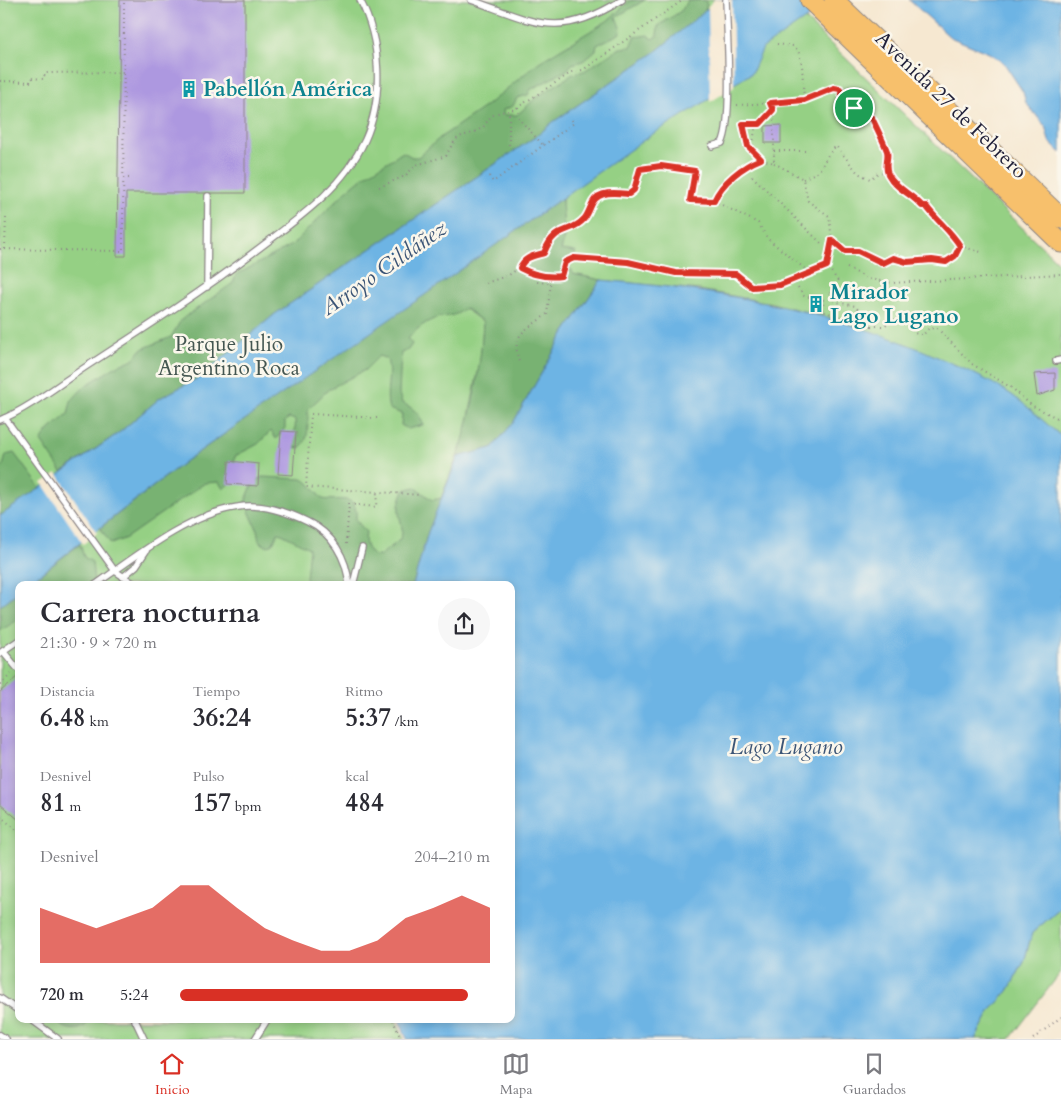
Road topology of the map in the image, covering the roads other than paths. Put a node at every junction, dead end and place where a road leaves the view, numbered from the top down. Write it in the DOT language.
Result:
graph roads {
  1 [pos="360,0"];
  2 [pos="471,0"];
  3 [pos="622,0"];
  4 [pos="726,0"];
  5 [pos="810,0"];
  6 [pos="834,0"];
  7 [pos="843,21"];
  8 [pos="712,146"];
  9 [pos="208,196"];
  10 [pos="1061,218"];
  11 [pos="1061,243"];
  12 [pos="207,287"];
  13 [pos="3,419"];
  14 [pos="362,548"];
  15 [pos="147,550"];
  16 [pos="115,571"];
  17 [pos="123,577"];
  18 [pos="101,581"];
  19 [pos="130,581"];
  20 [pos="349,581"];
  21 [pos="354,581"];
  22 [pos="15,643"];
  23 [pos="2,652"];
  24 [pos="15,666"];
  25 [pos="0,998"];
  26 [pos="15,1008"];
  27 [pos="36,1023"];
  28 [pos="136,1023"];
  29 [pos="265,1023"];
  30 [pos="0,1035"];
  31 [pos="6,1039"];
  32 [pos="58,1039"];
  33 [pos="144,1039"];
  34 [pos="255,1039"];
  1 -- 12 [label="lane"];
  2 -- 3 [label="lane"];
  4 -- 8 [label="lane"];
  5 -- 7 [label="main road, Avenida 27 de Febrero"];
  6 -- 7 [label="main road, Avenida 27 de Febrero"];
  7 -- 10 [label="main road, Avenida 27 de Febrero"];
  7 -- 11 [label="main road, Avenida 27 de Febrero"];
  9 -- 12 [label="lane"];
  12 -- 13 [label="lane"];
  13 -- 16 [label="lane"];
  14 -- 21 [label="lane"];
  15 -- 16 [label="lane"];
  15 -- 17 [label="lane"];
  15 -- 20 [label="lane"];
  16 -- 17 [label="lane"];
  16 -- 18 [label="lane"];
  17 -- 19 [label="lane"];
  22 -- 23 [label="lane"];
  23 -- 24 [label="lane"];
  25 -- 26 [label="lane"];
  27 -- 32 [label="lane"];
  28 -- 33 [label="lane"];
  29 -- 34 [label="lane"];
  30 -- 31 [label="lane"];
}
